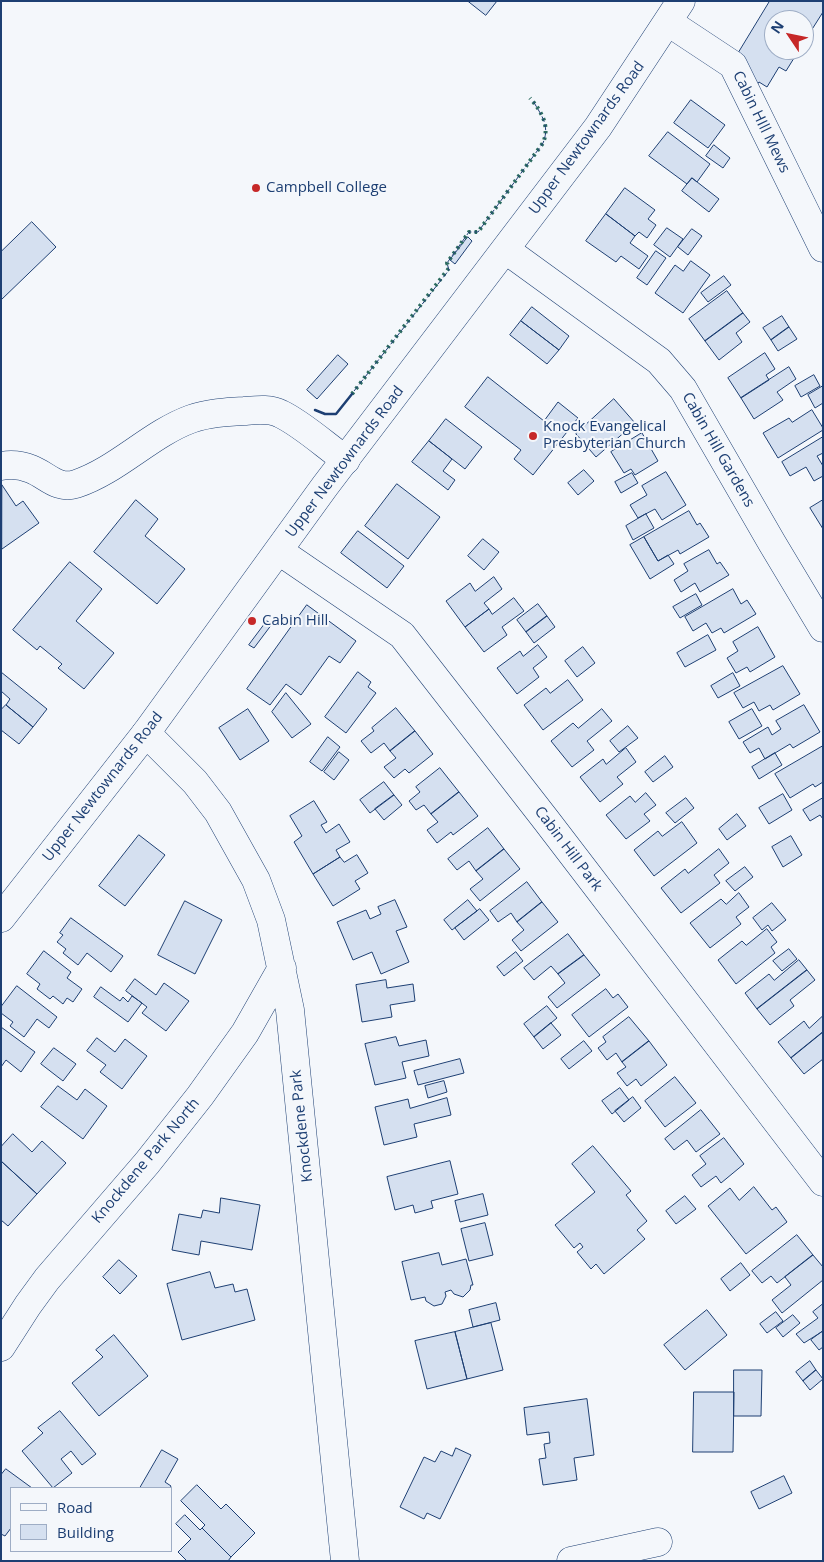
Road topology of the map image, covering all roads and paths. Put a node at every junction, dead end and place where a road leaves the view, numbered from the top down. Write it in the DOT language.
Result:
graph roads {
  1 [pos="675,12"];
  2 [pos="823,248"];
  3 [pos="506,250"];
  4 [pos="346,460"];
  5 [pos="1,466"];
  6 [pos="279,551"];
  7 [pos="823,628"];
  8 [pos="146,733"];
  9 [pos="1,918"];
  10 [pos="282,968"];
  11 [pos="823,1182"];
  12 [pos="1,1347"];
  13 [pos="658,1542"];
  14 [pos="344,1561"];
  15 [pos="571,1561"];
  1 -- 2 [label="main road, Cabin HIll Mews"];
  1 -- 3 [label="main road, Upper Newtownards Road"];
  3 -- 4 [label="main road, Upper Newtownards Road"];
  3 -- 7 [label="main road, Cabin Hill Gardens"];
  4 -- 5 [label="main road"];
  4 -- 6 [label="main road, Upper Newtownards Road"];
  6 -- 8 [label="main road, Upper Newtownards Road"];
  6 -- 11 [label="main road, Cabin Hill Park"];
  8 -- 9 [label="main road, Upper Newtownards Road"];
  8 -- 10 [label="main road, Knockdene Park"];
  10 -- 12 [label="main road, Knockdene Park North"];
  10 -- 14 [label="main road, Knockdene Park"];
  13 -- 15 [label="main road"];
}
